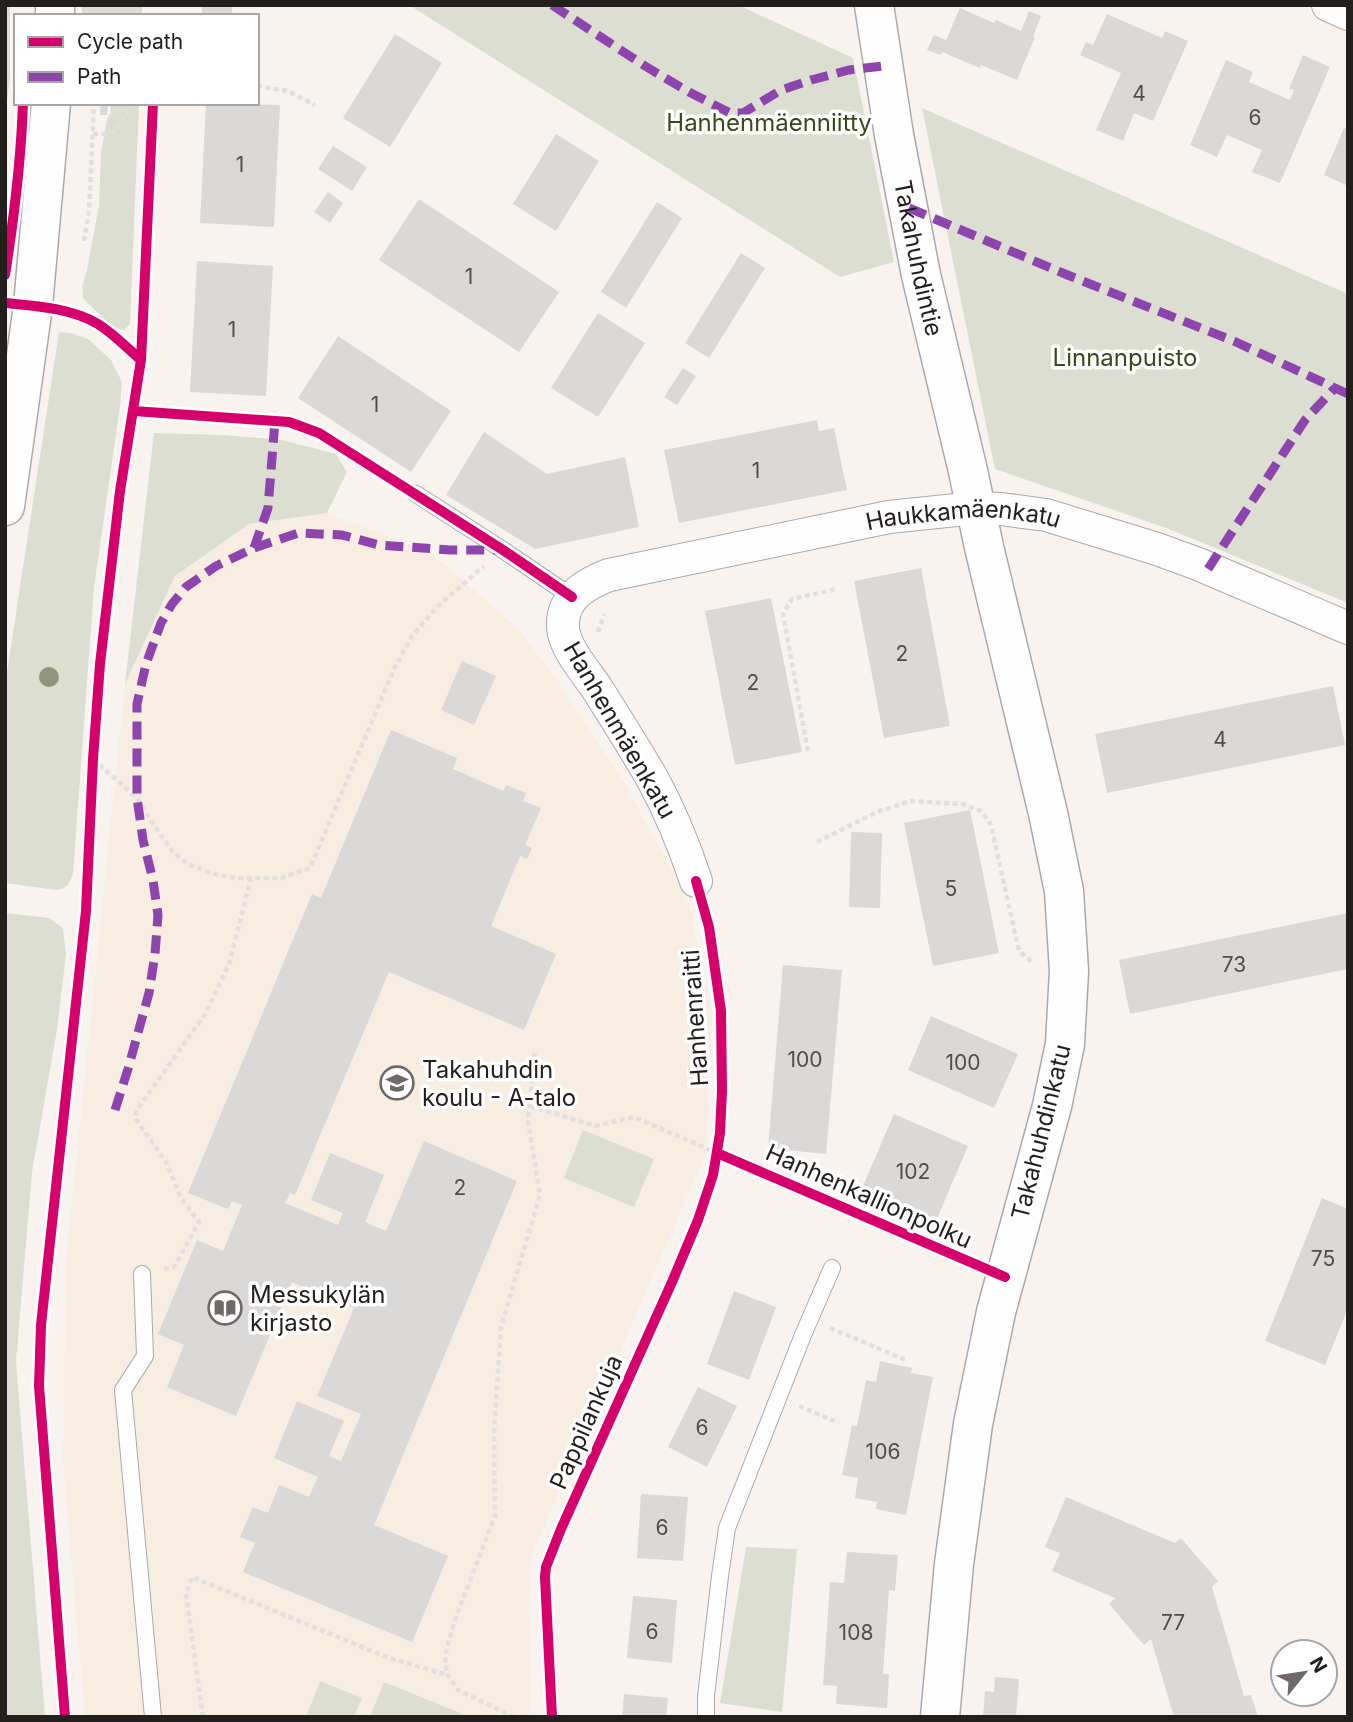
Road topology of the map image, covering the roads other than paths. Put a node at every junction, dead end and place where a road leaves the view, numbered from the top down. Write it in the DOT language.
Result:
graph roads {
  1 [pos="874,5"];
  2 [pos="1328,5"];
  3 [pos="1348,14"];
  4 [pos="51,105"];
  5 [pos="416,494"];
  6 [pos="5,506"];
  7 [pos="975,508"];
  8 [pos="572,597"];
  9 [pos="1348,628"];
  10 [pos="696,881"];
  11 [pos="832,1268"];
  12 [pos="142,1274"];
  13 [pos="153,1717"];
  14 [pos="706,1717"];
  15 [pos="940,1717"];
  1 -- 7 [label="street, Takahuhdintie"];
  2 -- 3 [label="street"];
  4 -- 6 [label="street"];
  5 -- 8 [label="lane"];
  7 -- 8 [label="street, Haukkamäenkatu"];
  7 -- 9 [label="street, Haukkamäenkatu"];
  7 -- 15 [label="street, Takahuhdinkatu"];
  8 -- 10 [label="street, Hanhenmäenkatu"];
  11 -- 14 [label="lane"];
  12 -- 13 [label="lane"];
}
